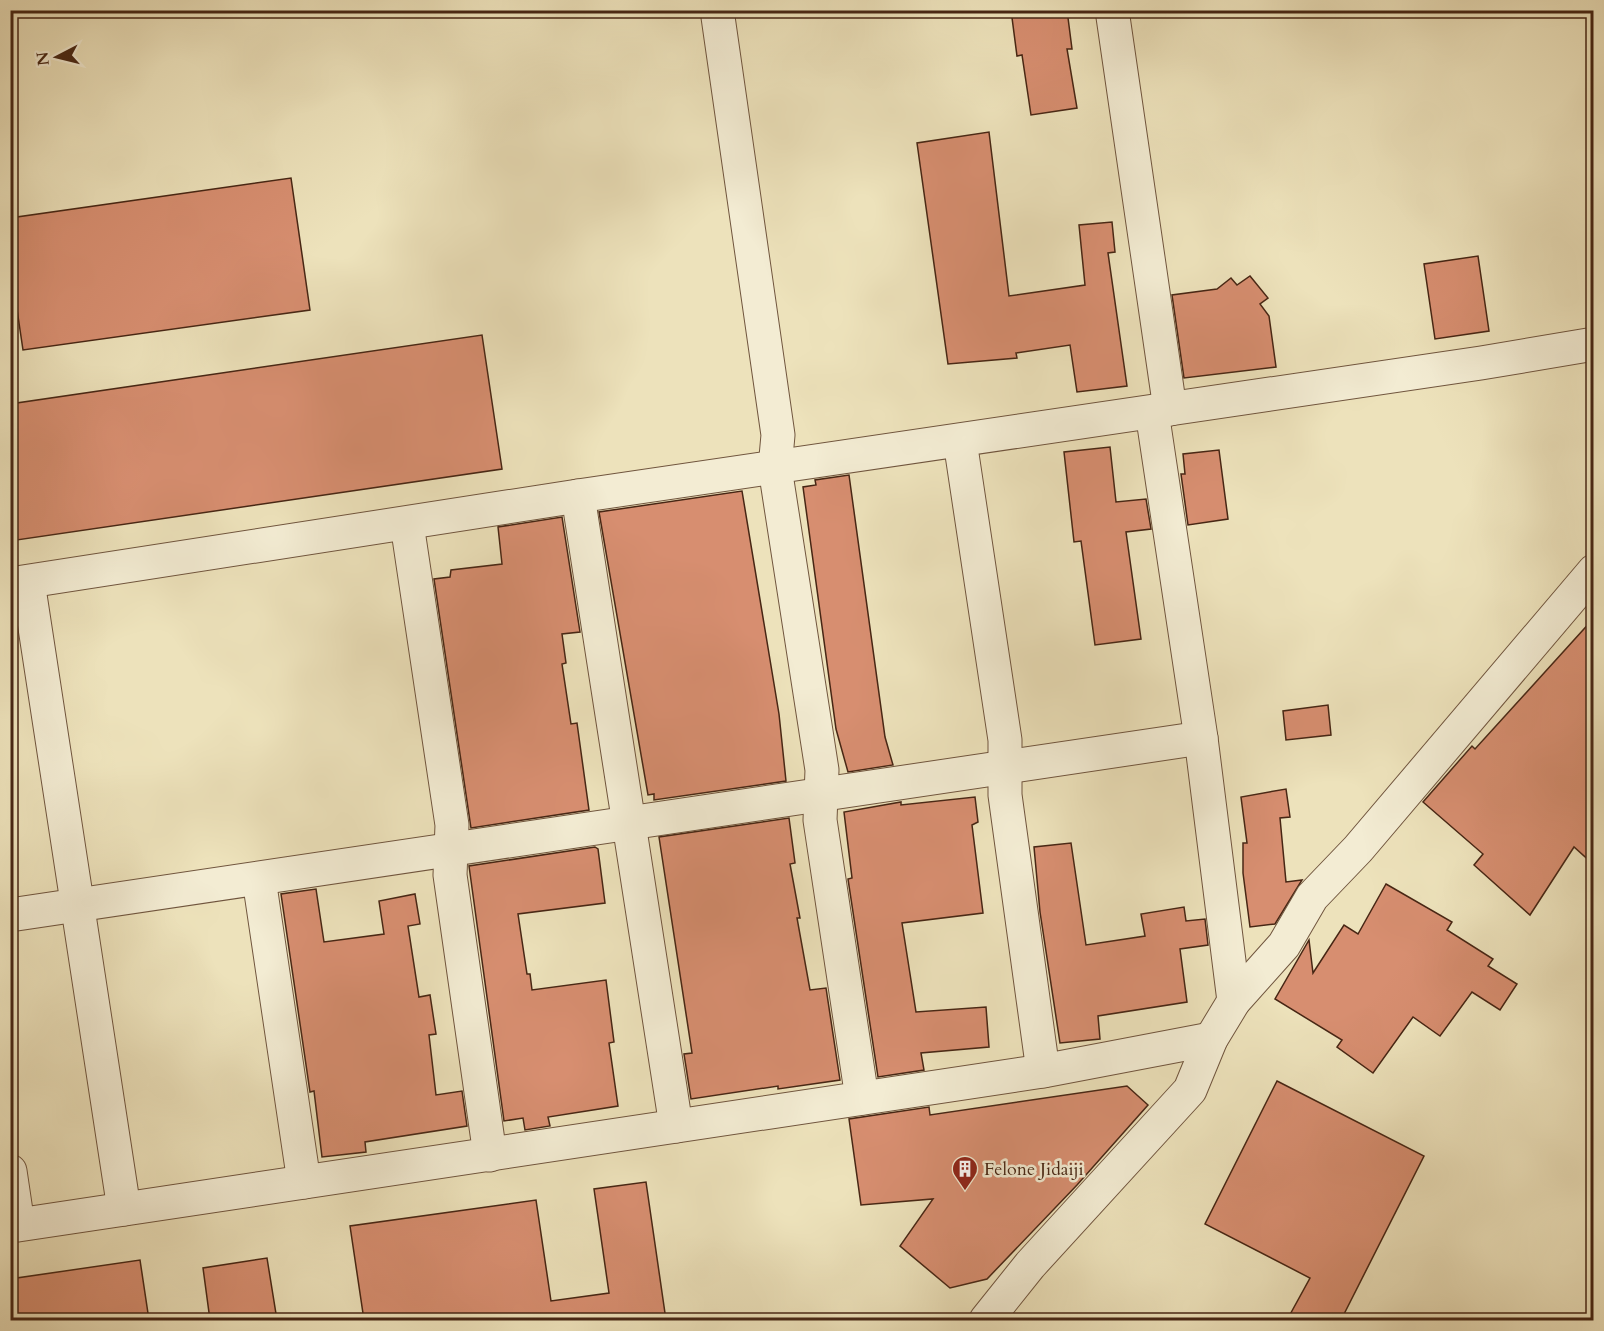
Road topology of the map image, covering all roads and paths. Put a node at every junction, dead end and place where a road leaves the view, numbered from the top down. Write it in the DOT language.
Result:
graph roads {
  1 [pos="717,10"];
  2 [pos="1112,10"];
  3 [pos="1593,344"];
  4 [pos="1161,411"];
  5 [pos="960,441"];
  6 [pos="776,468"];
  7 [pos="578,496"];
  8 [pos="407,524"];
  9 [pos="1593,571"];
  10 [pos="19,583"];
  11 [pos="1201,738"];
  12 [pos="1006,768"];
  13 [pos="821,794"];
  14 [pos="630,824"];
  15 [pos="452,850"];
  16 [pos="259,879"];
  17 [pos="78,905"];
  18 [pos="10,915"];
  19 [pos="1234,1001"];
  20 [pos="1211,1039"];
  21 [pos="1043,1071"];
  22 [pos="862,1098"];
  23 [pos="676,1126"];
  24 [pos="490,1155"];
  25 [pos="10,1171"];
  26 [pos="304,1182"];
  27 [pos="124,1209"];
  28 [pos="986,1320"];
  1 -- 6 [label="street"];
  2 -- 4 [label="street"];
  3 -- 4 [label="street"];
  4 -- 5 [label="street"];
  4 -- 11 [label="street"];
  5 -- 6 [label="street"];
  5 -- 12 [label="street"];
  6 -- 7 [label="street"];
  6 -- 13 [label="street"];
  7 -- 8 [label="street"];
  7 -- 14 [label="street"];
  8 -- 10 [label="street"];
  8 -- 15 [label="street"];
  9 -- 19 [label="street"];
  10 -- 17 [label="street"];
  11 -- 12 [label="street"];
  11 -- 19 [label="street"];
  12 -- 13 [label="street"];
  12 -- 21 [label="street"];
  13 -- 14 [label="street"];
  13 -- 22 [label="street"];
  14 -- 15 [label="street"];
  14 -- 23 [label="street"];
  15 -- 16 [label="street"];
  15 -- 24 [label="street"];
  16 -- 17 [label="street"];
  16 -- 26 [label="street"];
  17 -- 18 [label="street"];
  17 -- 27 [label="street"];
  19 -- 20 [label="street"];
  20 -- 21 [label="street"];
  20 -- 28 [label="street"];
  21 -- 22 [label="street"];
  22 -- 23 [label="street"];
  23 -- 24 [label="street"];
  24 -- 26 [label="street"];
  25 -- 27 [label="street"];
  26 -- 27 [label="street"];
}
